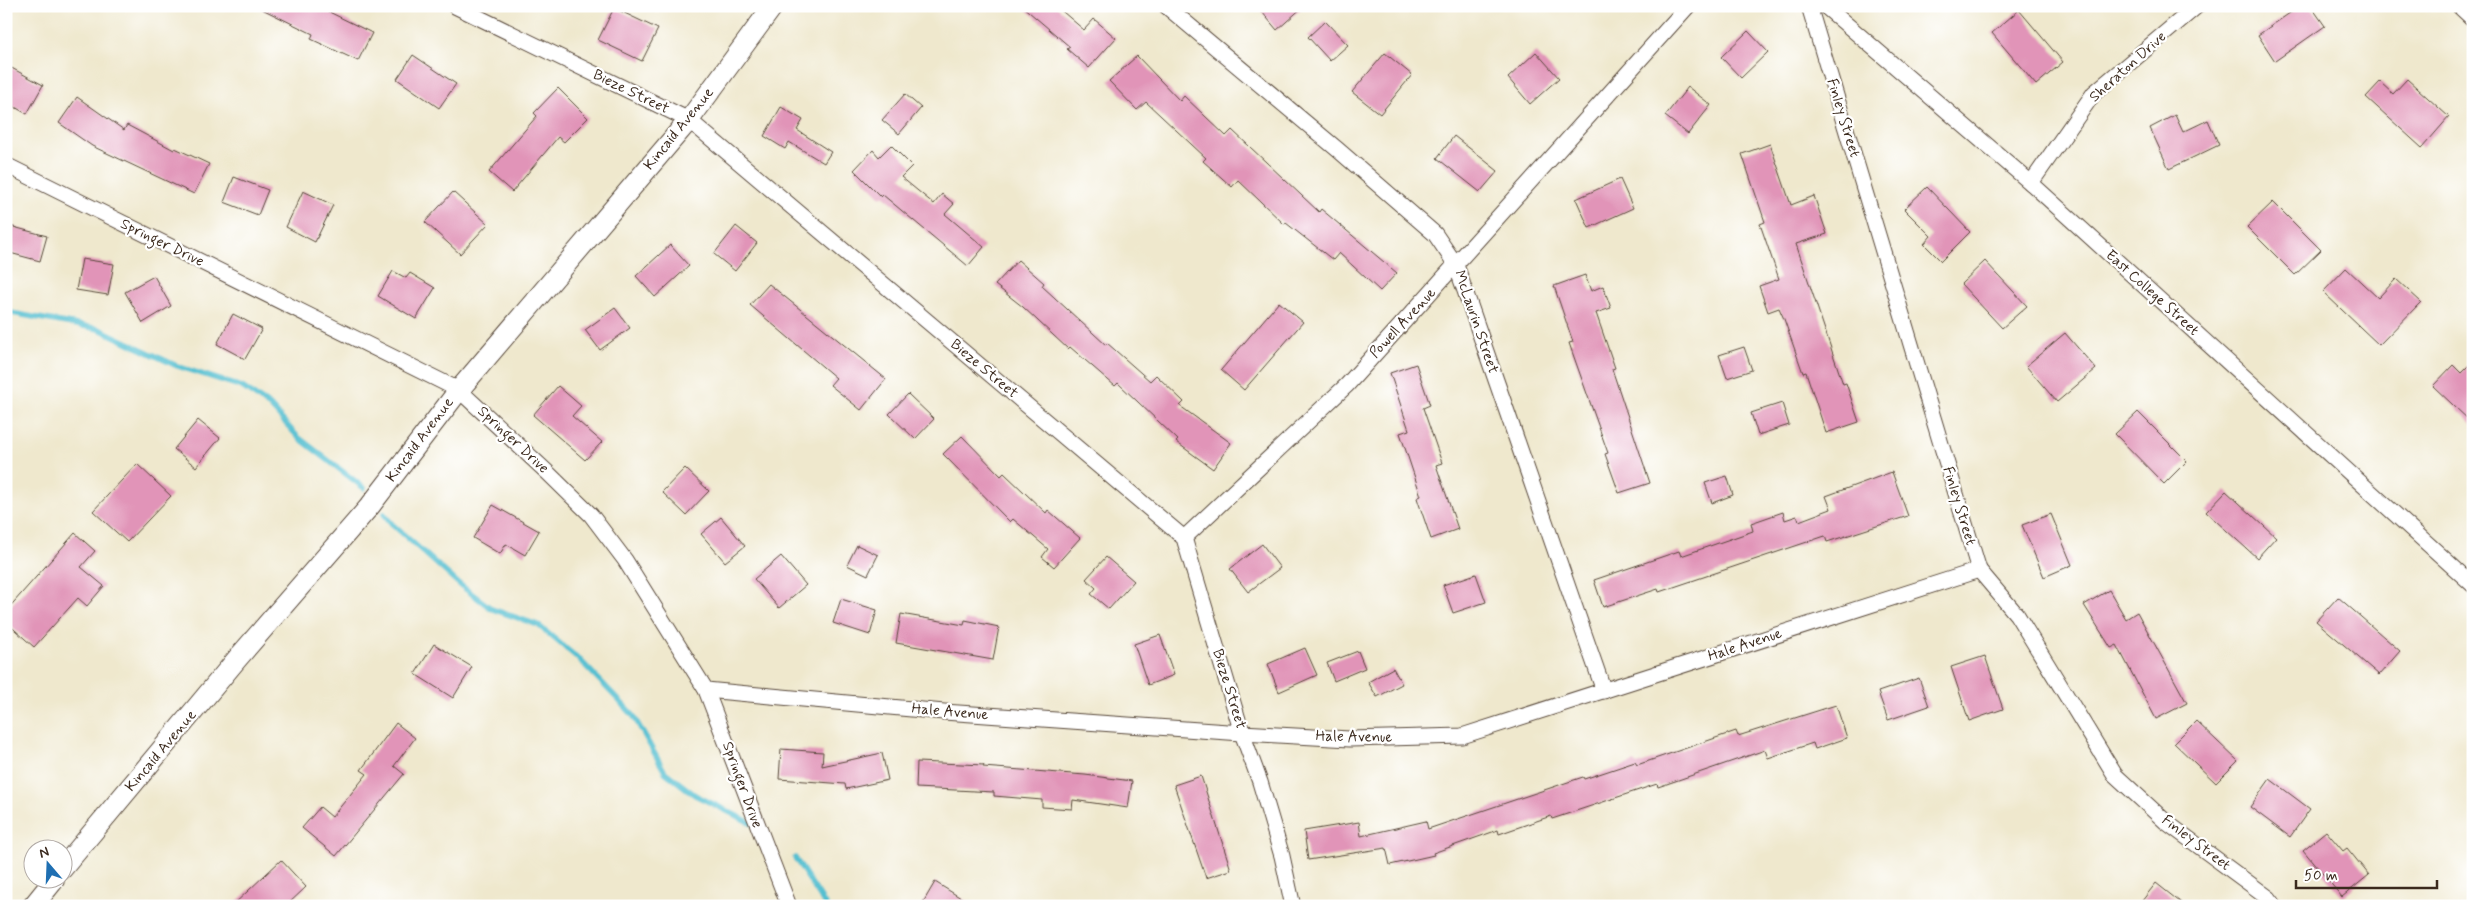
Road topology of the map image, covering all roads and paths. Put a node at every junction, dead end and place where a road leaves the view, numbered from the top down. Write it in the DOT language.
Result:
graph roads {
  1 [pos="455,6"];
  2 [pos="773,6"];
  3 [pos="1166,6"];
  4 [pos="1688,6"];
  5 [pos="1809,6"];
  6 [pos="1825,6"];
  7 [pos="2197,6"];
  8 [pos="2459,6"];
  9 [pos="2473,18"];
  10 [pos="689,120"];
  11 [pos="6,165"];
  12 [pos="2031,183"];
  13 [pos="1456,265"];
  14 [pos="458,390"];
  15 [pos="1184,538"];
  16 [pos="1978,570"];
  17 [pos="2473,585"];
  18 [pos="706,690"];
  19 [pos="1604,691"];
  20 [pos="1242,733"];
  21 [pos="72,857"];
  22 [pos="46,890"];
  23 [pos="32,906"];
  24 [pos="789,906"];
  25 [pos="1291,906"];
  26 [pos="2275,906"];
  1 -- 10 [label="street, Bieze Street"];
  2 -- 10 [label="street, Kincaid Avenue"];
  3 -- 13 [label="street, McLaurin Street"];
  4 -- 13 [label="street, Powell Avenue"];
  5 -- 16 [label="street, Finley Street"];
  6 -- 12 [label="street, East College Street"];
  7 -- 12 [label="street, Sheraton Drive"];
  8 -- 9 [label="street"];
  10 -- 14 [label="street, Kincaid Avenue"];
  10 -- 15 [label="street, Bieze Street"];
  11 -- 14 [label="street, Springer Drive"];
  12 -- 17 [label="street, East College Street"];
  13 -- 15 [label="street, Powell Avenue"];
  13 -- 19 [label="street, McLaurin Street"];
  14 -- 18 [label="street, Springer Drive"];
  14 -- 21 [label="street, Kincaid Avenue"];
  15 -- 20 [label="street, Bieze Street"];
  16 -- 19 [label="street, Hale Avenue"];
  16 -- 26 [label="street, Finley Street"];
  18 -- 20 [label="street, Hale Avenue"];
  18 -- 24 [label="street, Springer Drive"];
  19 -- 20 [label="street, Hale Avenue"];
  20 -- 25 [label="street, Bieze Street"];
  22 -- 23 [label="street"];
}
